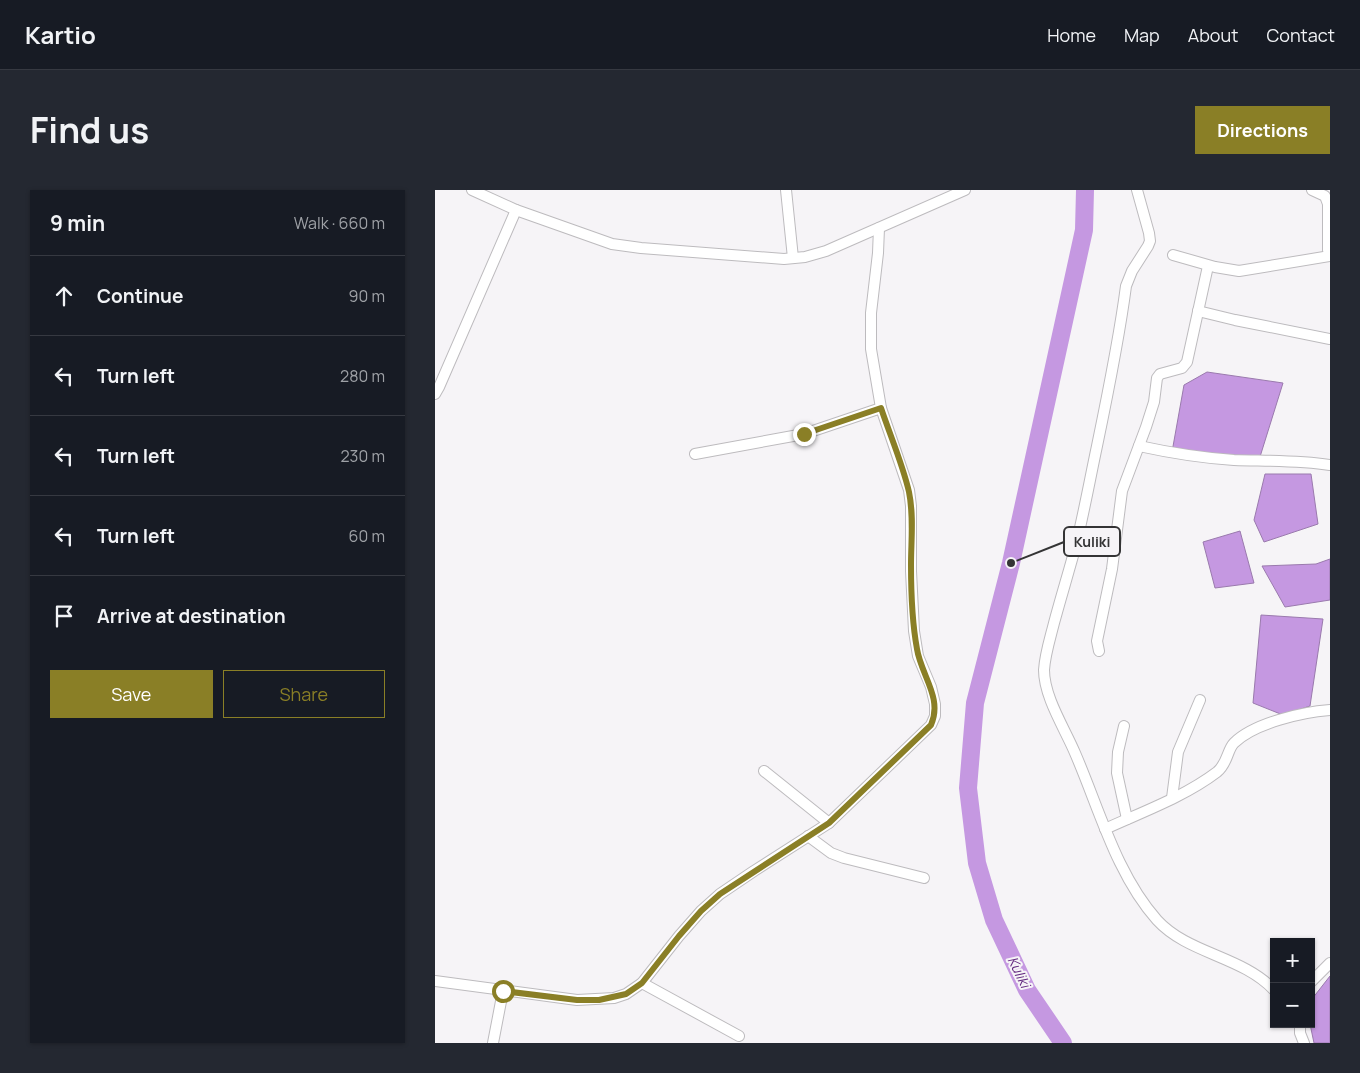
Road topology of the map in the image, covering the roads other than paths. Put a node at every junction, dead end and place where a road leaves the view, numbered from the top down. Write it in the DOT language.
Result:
graph roads {
  1 [pos="472,190"];
  2 [pos="787,190"];
  3 [pos="965,190"];
  4 [pos="1137,190"];
  5 [pos="1312,190"];
  6 [pos="1325,193"];
  7 [pos="516,210"];
  8 [pos="879,228"];
  9 [pos="1330,255"];
  10 [pos="1173,256"];
  11 [pos="793,258"];
  12 [pos="1208,266"];
  13 [pos="1198,311"];
  14 [pos="1330,339"];
  15 [pos="435,394"];
  16 [pos="881,408"];
  17 [pos="1139,446"];
  18 [pos="695,454"];
  19 [pos="1330,465"];
  20 [pos="1099,651"];
  21 [pos="1200,700"];
  22 [pos="1330,710"];
  23 [pos="1124,726"];
  24 [pos="764,771"];
  25 [pos="1172,798"];
  26 [pos="1127,819"];
  27 [pos="829,823"];
  28 [pos="1105,829"];
  29 [pos="808,836"];
  30 [pos="924,878"];
  31 [pos="1330,963"];
  32 [pos="1315,978"];
  33 [pos="435,981"];
  34 [pos="642,983"];
  35 [pos="1270,986"];
  36 [pos="503,991"];
  37 [pos="739,1036"];
  38 [pos="493,1043"];
  1 -- 7 [label="street"];
  2 -- 11 [label="street"];
  3 -- 8 [label="street"];
  4 -- 28 [label="street"];
  5 -- 6 [label="street"];
  6 -- 9 [label="street"];
  7 -- 11 [label="street"];
  7 -- 15 [label="street"];
  8 -- 11 [label="street"];
  8 -- 16 [label="street"];
  9 -- 12 [label="street"];
  10 -- 12 [label="street"];
  12 -- 13 [label="street"];
  13 -- 14 [label="street"];
  13 -- 17 [label="street"];
  16 -- 18 [label="street"];
  16 -- 27 [label="street"];
  17 -- 19 [label="street"];
  17 -- 20 [label="street"];
  21 -- 25 [label="street"];
  22 -- 25 [label="street"];
  23 -- 26 [label="street"];
  24 -- 27 [label="street"];
  25 -- 26 [label="street"];
  26 -- 28 [label="street"];
  27 -- 29 [label="street"];
  28 -- 35 [label="street"];
  29 -- 30 [label="street"];
  29 -- 34 [label="street"];
  31 -- 32 [label="street"];
  33 -- 36 [label="street"];
  34 -- 36 [label="street"];
  34 -- 37 [label="street"];
  36 -- 38 [label="street"];
}
